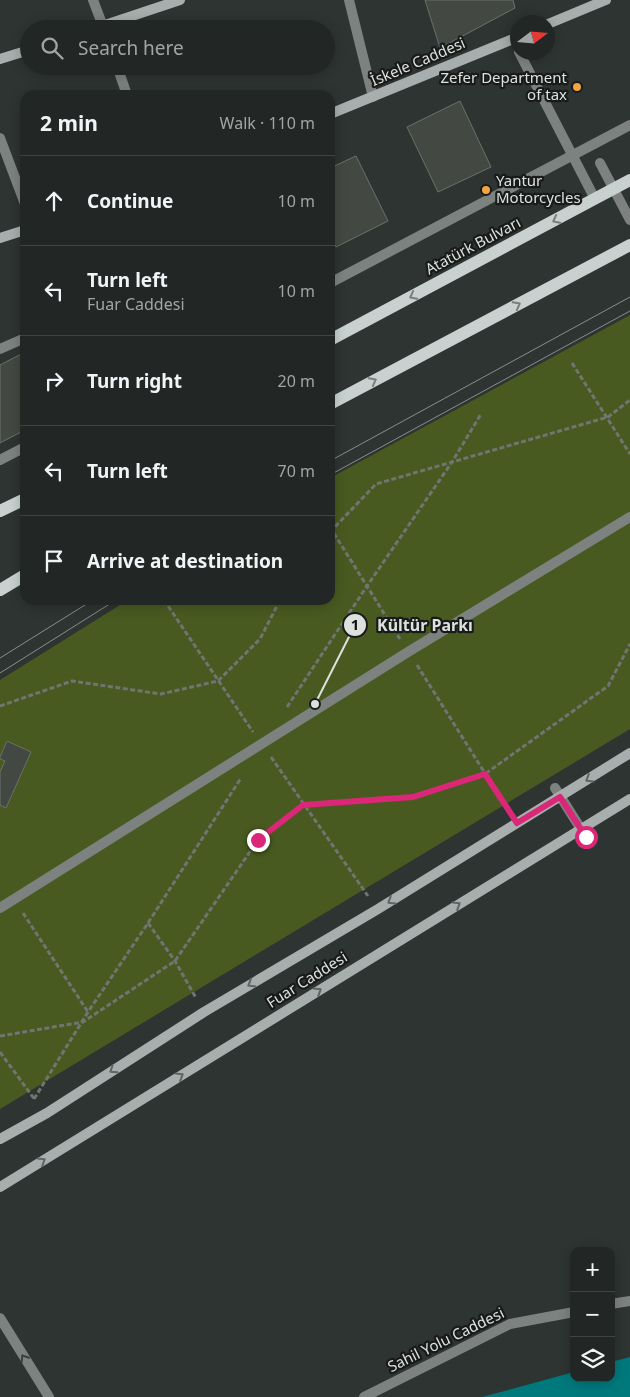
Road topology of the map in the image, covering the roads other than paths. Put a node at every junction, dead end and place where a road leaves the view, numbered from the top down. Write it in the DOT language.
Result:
graph roads {
  1 [pos="93,0"];
  2 [pos="180,0"];
  3 [pos="349,0"];
  4 [pos="606,0"];
  5 [pos="98,20"];
  6 [pos="123,20"];
  7 [pos="555,21"];
  8 [pos="510,40"];
  9 [pos="20,53"];
  10 [pos="0,60"];
  11 [pos="523,60"];
  12 [pos="120,75"];
  13 [pos="125,90"];
  14 [pos="373,97"];
  15 [pos="335,112"];
  16 [pos="630,125"];
  17 [pos="0,138"];
  18 [pos="574,155"];
  19 [pos="600,163"];
  20 [pos="630,180"];
  21 [pos="614,189"];
  22 [pos="20,191"];
  23 [pos="595,199"];
  24 [pos="630,220"];
  25 [pos="20,232"];
  26 [pos="0,238"];
  27 [pos="630,245"];
  28 [pos="335,279"];
  29 [pos="335,337"];
  30 [pos="20,340"];
  31 [pos="0,348"];
  32 [pos="335,401"];
  33 [pos="20,450"];
  34 [pos="0,460"];
  35 [pos="20,501"];
  36 [pos="0,511"];
  37 [pos="630,517"];
  38 [pos="20,578"];
  39 [pos="0,590"];
  40 [pos="630,753"];
  41 [pos="557,792"];
  42 [pos="630,799"];
  43 [pos="583,833"];
  44 [pos="0,908"];
  45 [pos="0,1139"];
  46 [pos="0,1187"];
  47 [pos="630,1301"];
  48 [pos="615,1303"];
  49 [pos="570,1313"];
  50 [pos="0,1318"];
  51 [pos="49,1397"];
  52 [pos="364,1397"];
  1 -- 5 [label="street"];
  2 -- 6 [label="main road"];
  3 -- 14 [label="street"];
  4 -- 7 [label="main road"];
  8 -- 14 [label="main road, İskele Caddesi"];
  9 -- 10 [label="main road"];
  11 -- 18 [label="street"];
  12 -- 13 [label="street"];
  14 -- 15 [label="main road, İskele Caddesi"];
  16 -- 18 [label="street"];
  17 -- 22 [label="street"];
  18 -- 23 [label="street"];
  18 -- 28 [label="street"];
  19 -- 21 [label="street"];
  20 -- 21 [label="main road, Atatürk Bulvarı"];
  21 -- 23 [label="main road, Atatürk Bulvarı"];
  21 -- 24 [label="street"];
  23 -- 29 [label="main road, Atatürk Bulvarı, one-way"];
  25 -- 26 [label="main road"];
  32 -- 27 [label="main road, one-way"];
  30 -- 31 [label="street"];
  33 -- 34 [label="street"];
  35 -- 36 [label="main road"];
  37 -- 44 [label="street"];
  38 -- 39 [label="main road"];
  40 -- 41 [label="main road, Fuar Caddesi, one-way"];
  41 -- 43 [label="street"];
  41 -- 45 [label="main road, Fuar Caddesi, one-way"];
  42 -- 43 [label="main road, Fuar Caddesi"];
  46 -- 43 [label="main road, Fuar Caddesi, one-way"];
  47 -- 48 [label="street"];
  49 -- 52 [label="street, Sahil Yolu Caddesi"];
  51 -- 50 [label="street, one-way"];
}
